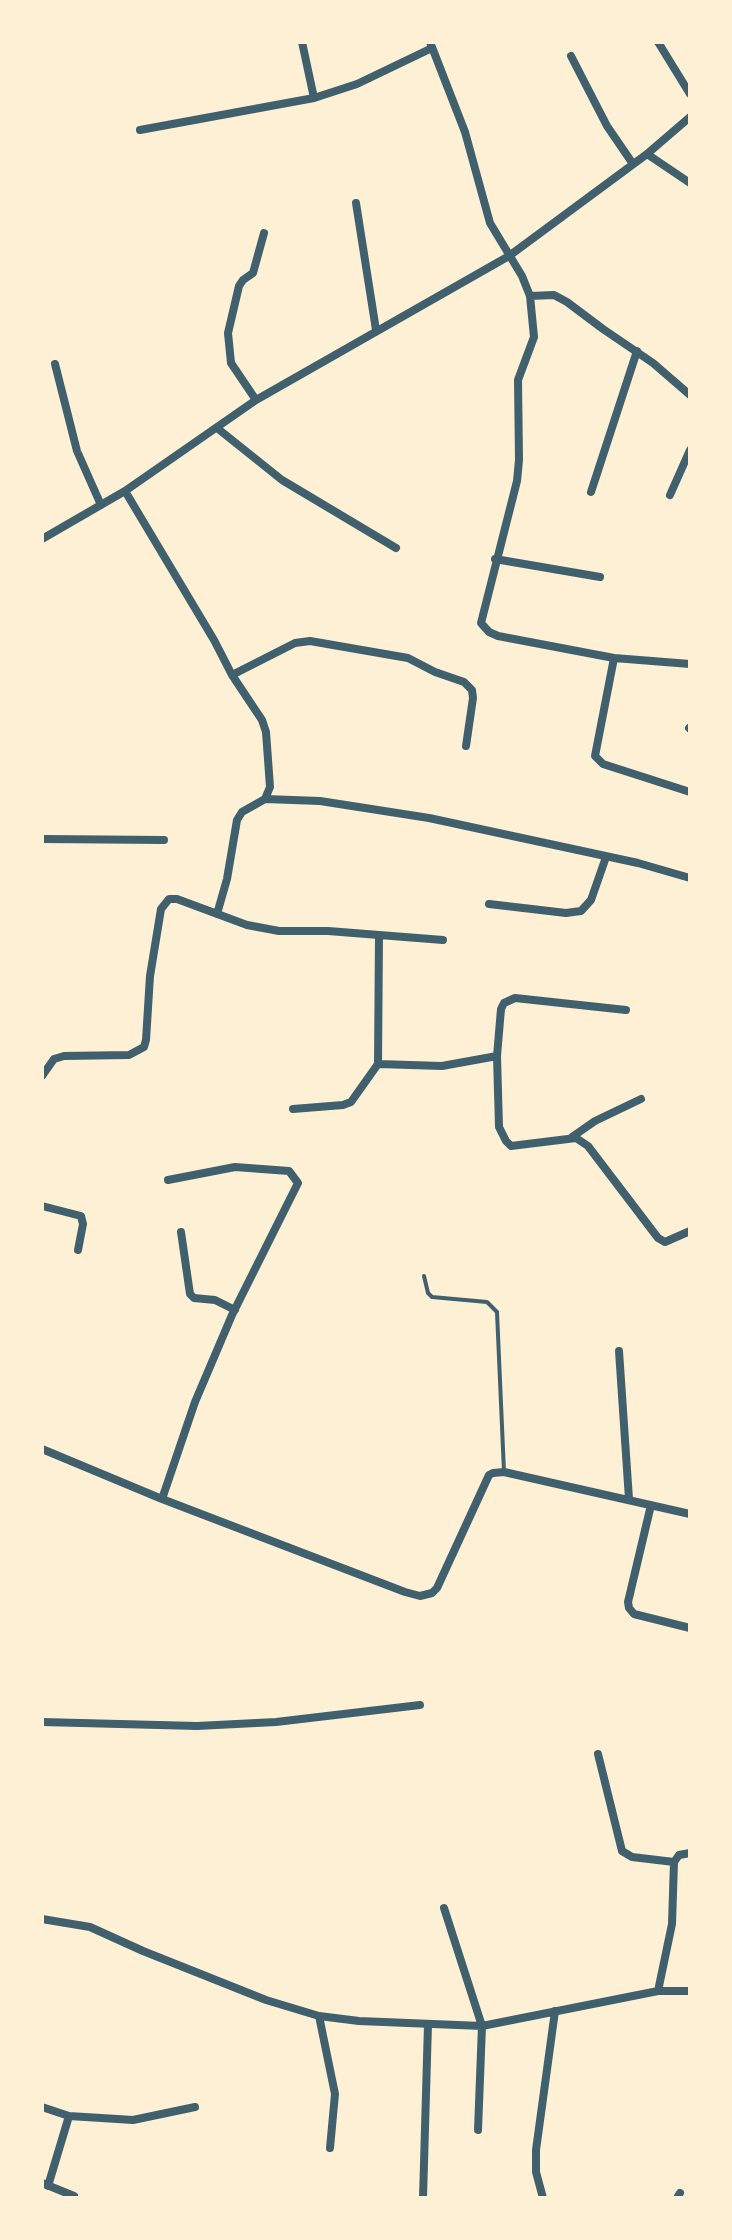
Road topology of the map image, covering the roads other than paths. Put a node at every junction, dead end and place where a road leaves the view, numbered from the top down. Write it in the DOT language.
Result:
graph roads {
  1 [pos="302,42"];
  2 [pos="658,42"];
  3 [pos="431,45"];
  4 [pos="571,56"];
  5 [pos="690,94"];
  6 [pos="314,98"];
  7 [pos="690,117"];
  8 [pos="140,130"];
  9 [pos="647,154"];
  10 [pos="633,164"];
  11 [pos="690,183"];
  12 [pos="356,203"];
  13 [pos="264,233"];
  14 [pos="509,256"];
  15 [pos="530,296"];
  16 [pos="376,330"];
  17 [pos="637,351"];
  18 [pos="55,364"];
  19 [pos="690,395"];
  20 [pos="256,400"];
  21 [pos="217,428"];
  22 [pos="690,450"];
  23 [pos="125,491"];
  24 [pos="591,492"];
  25 [pos="670,495"];
  26 [pos="101,505"];
  27 [pos="42,539"];
  28 [pos="396,548"];
  29 [pos="495,559"];
  30 [pos="600,577"];
  31 [pos="614,658"];
  32 [pos="690,664"];
  33 [pos="232,675"];
  34 [pos="466,746"];
  35 [pos="690,792"];
  36 [pos="265,799"];
  37 [pos="42,839"];
  38 [pos="164,840"];
  39 [pos="606,857"];
  40 [pos="690,878"];
  41 [pos="489,904"];
  42 [pos="217,914"];
  43 [pos="379,935"];
  44 [pos="443,940"];
  45 [pos="626,1010"];
  46 [pos="497,1056"];
  47 [pos="378,1064"];
  48 [pos="42,1076"];
  49 [pos="641,1099"];
  50 [pos="293,1109"];
  51 [pos="572,1137"];
  52 [pos="168,1180"];
  53 [pos="42,1206"];
  54 [pos="690,1231"];
  55 [pos="181,1232"];
  56 [pos="78,1250"];
  57 [pos="424,1276"];
  58 [pos="235,1310"];
  59 [pos="619,1351"];
  60 [pos="42,1449"];
  61 [pos="504,1472"];
  62 [pos="162,1499"];
  63 [pos="629,1499"];
  64 [pos="651,1505"];
  65 [pos="690,1514"];
  66 [pos="690,1628"];
  67 [pos="420,1705"];
  68 [pos="42,1722"];
  69 [pos="598,1754"];
  70 [pos="690,1853"];
  71 [pos="674,1862"];
  72 [pos="444,1908"];
  73 [pos="42,1919"];
  74 [pos="658,1991"];
  75 [pos="690,1991"];
  76 [pos="555,2011"];
  77 [pos="319,2016"];
  78 [pos="428,2024"];
  79 [pos="482,2026"];
  80 [pos="42,2107"];
  81 [pos="195,2107"];
  82 [pos="69,2116"];
  83 [pos="478,2130"];
  84 [pos="330,2148"];
  85 [pos="45,2184"];
  86 [pos="74,2196"];
  87 [pos="423,2198"];
  88 [pos="543,2198"];
  1 -- 6 [label="street"];
  2 -- 5 [label="street"];
  3 -- 6 [label="street"];
  3 -- 14 [label="street"];
  4 -- 10 [label="street"];
  6 -- 8 [label="street"];
  7 -- 9 [label="street"];
  9 -- 10 [label="street"];
  9 -- 11 [label="street"];
  10 -- 14 [label="street"];
  12 -- 16 [label="street"];
  13 -- 20 [label="street"];
  14 -- 15 [label="street"];
  14 -- 16 [label="street"];
  15 -- 17 [label="street"];
  15 -- 29 [label="street"];
  16 -- 20 [label="street"];
  17 -- 19 [label="street"];
  17 -- 24 [label="street"];
  18 -- 26 [label="street"];
  20 -- 21 [label="street"];
  21 -- 23 [label="street"];
  21 -- 28 [label="street"];
  22 -- 25 [label="street"];
  23 -- 26 [label="street"];
  23 -- 33 [label="street"];
  26 -- 27 [label="street"];
  29 -- 30 [label="street"];
  29 -- 31 [label="street"];
  31 -- 32 [label="street"];
  31 -- 35 [label="street"];
  33 -- 34 [label="street"];
  33 -- 36 [label="street"];
  36 -- 39 [label="street"];
  36 -- 42 [label="street"];
  37 -- 38 [label="street"];
  39 -- 40 [label="street"];
  39 -- 41 [label="street"];
  42 -- 43 [label="street"];
  42 -- 48 [label="street"];
  43 -- 44 [label="street"];
  43 -- 47 [label="street"];
  45 -- 46 [label="street"];
  46 -- 47 [label="street"];
  46 -- 51 [label="street"];
  47 -- 50 [label="street"];
  49 -- 51 [label="street"];
  51 -- 54 [label="street"];
  52 -- 58 [label="street"];
  53 -- 56 [label="street"];
  55 -- 58 [label="street"];
  57 -- 61 [label="lane"];
  58 -- 62 [label="street"];
  59 -- 63 [label="street"];
  60 -- 62 [label="street"];
  61 -- 62 [label="street"];
  61 -- 63 [label="street"];
  63 -- 64 [label="street"];
  64 -- 65 [label="street"];
  64 -- 66 [label="street"];
  67 -- 68 [label="street"];
  69 -- 71 [label="street"];
  70 -- 71 [label="street"];
  71 -- 74 [label="street"];
  72 -- 79 [label="street"];
  73 -- 77 [label="street"];
  74 -- 75 [label="street"];
  74 -- 76 [label="street"];
  76 -- 79 [label="street"];
  76 -- 88 [label="street"];
  77 -- 78 [label="street"];
  77 -- 84 [label="street"];
  78 -- 79 [label="street"];
  78 -- 87 [label="street"];
  79 -- 83 [label="street"];
  80 -- 82 [label="street"];
  81 -- 82 [label="street"];
  82 -- 85 [label="street"];
  85 -- 86 [label="street"];
}
